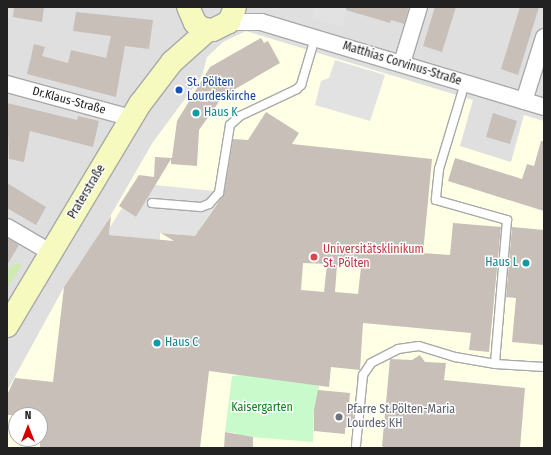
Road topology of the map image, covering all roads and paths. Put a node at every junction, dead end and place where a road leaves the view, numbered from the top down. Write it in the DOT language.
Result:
graph roads {
  1 [pos="419,7"];
  2 [pos="187,10"];
  3 [pos="236,12"];
  4 [pos="208,30"];
  5 [pos="544,37"];
  6 [pos="314,38"];
  7 [pos="172,62"];
  8 [pos="402,63"];
  9 [pos="465,83"];
  10 [pos="7,84"];
  11 [pos="524,100"];
  12 [pos="544,106"];
  13 [pos="131,118"];
  14 [pos="152,203"];
  15 [pos="7,227"];
  16 [pos="50,252"];
  17 [pos="7,326"];
  18 [pos="495,364"];
  19 [pos="544,367"];
  20 [pos="356,445"];
  1 -- 8 [label="street"];
  2 -- 4 [label="main road"];
  2 -- 7 [label="main road, Praterstraße"];
  3 -- 4 [label="main road"];
  3 -- 6 [label="street, Matthias Corvinus-Straße"];
  4 -- 7 [label="main road, Praterstraße"];
  5 -- 11 [label="street"];
  6 -- 8 [label="street, Matthias Corvinus-Straße"];
  6 -- 14 [label="lane"];
  7 -- 13 [label="main road, Praterstraße"];
  8 -- 9 [label="street, Matthias Corvinus-Straße"];
  9 -- 11 [label="street, Matthias Corvinus-Straße"];
  9 -- 18 [label="lane"];
  10 -- 13 [label="street, Dr.Klaus-Straße"];
  11 -- 12 [label="street, Matthias Corvinus-Straße"];
  13 -- 16 [label="main road, Praterstraße"];
  15 -- 16 [label="street"];
  16 -- 17 [label="main road, Praterstraße"];
  18 -- 19 [label="lane"];
  18 -- 20 [label="lane"];
}
